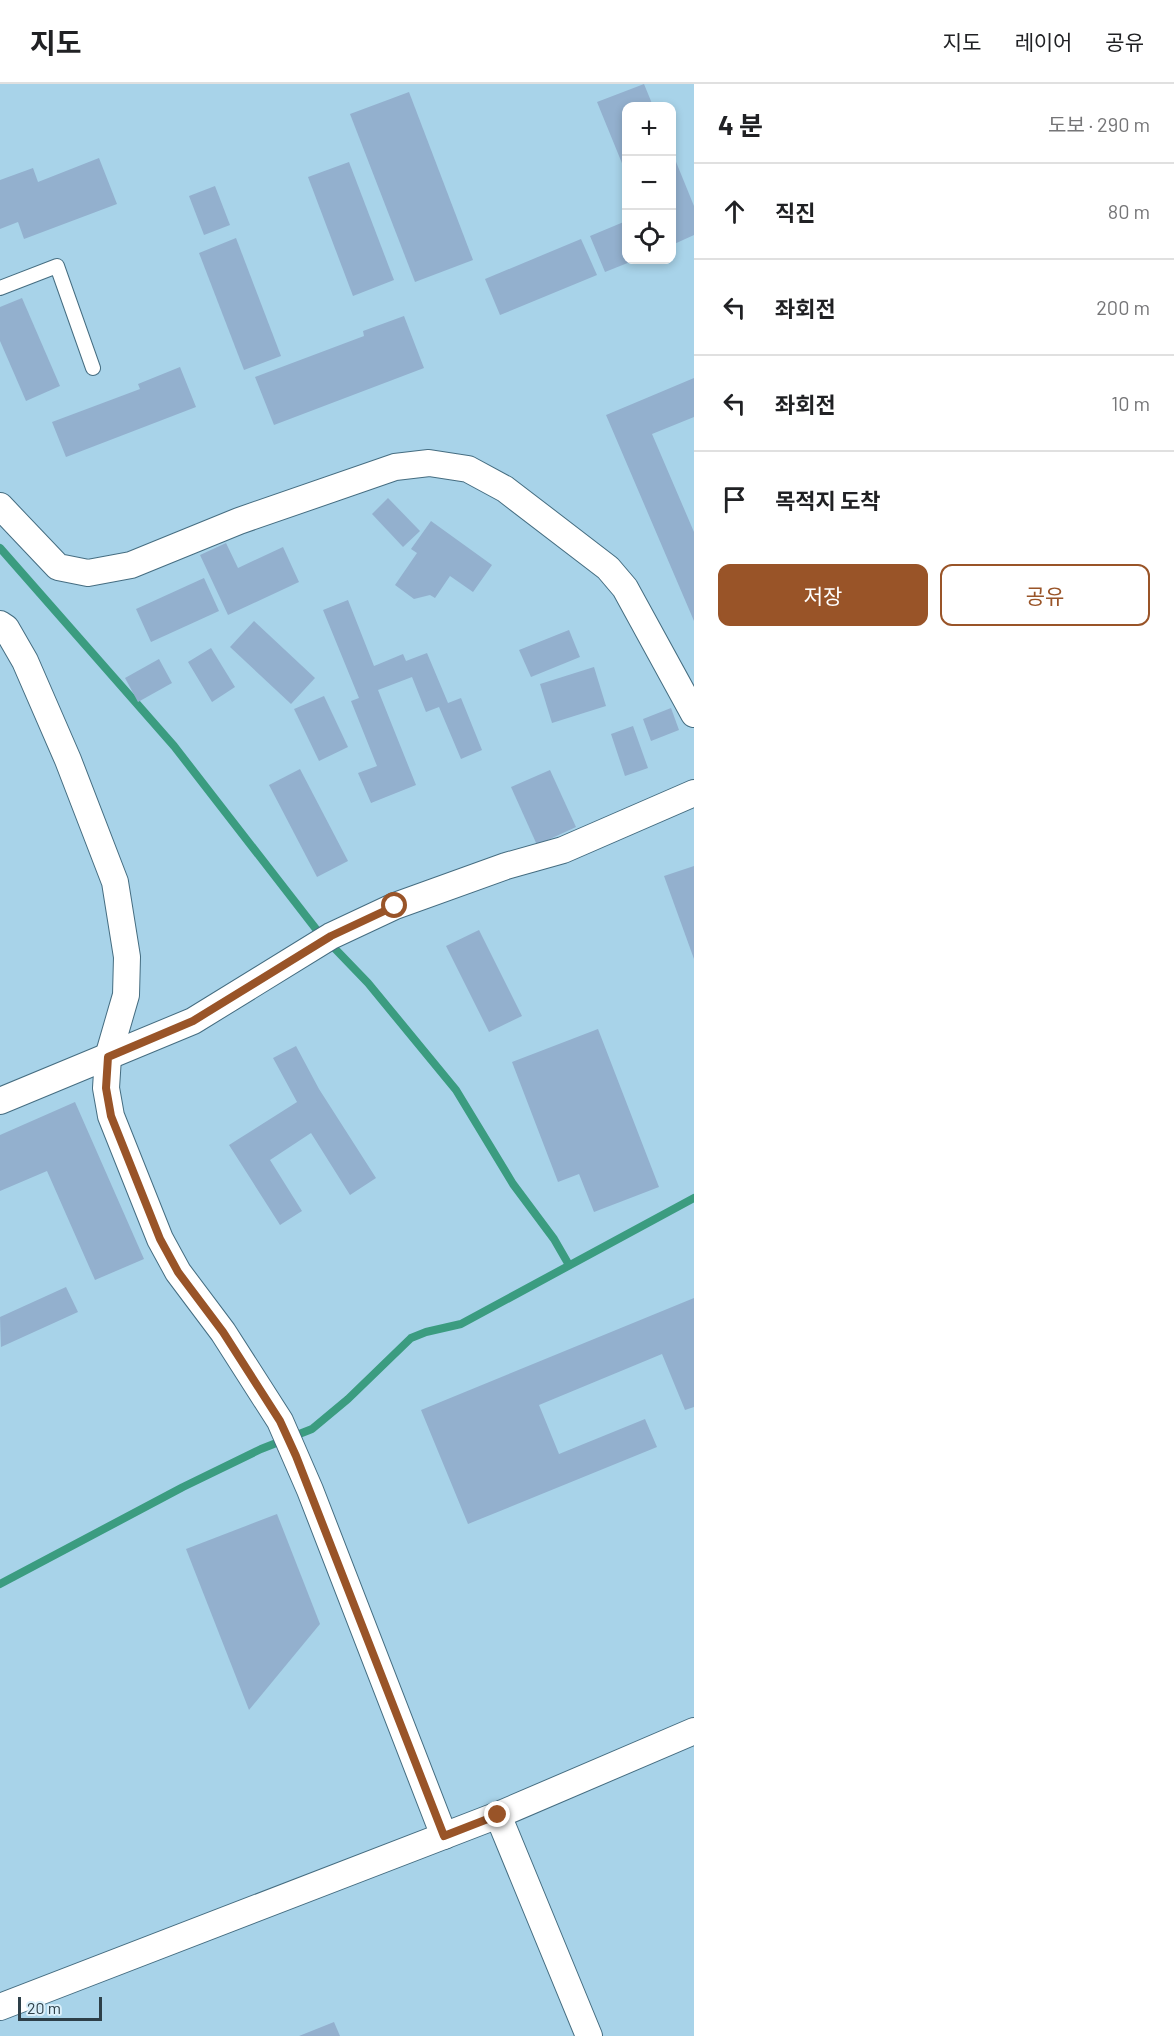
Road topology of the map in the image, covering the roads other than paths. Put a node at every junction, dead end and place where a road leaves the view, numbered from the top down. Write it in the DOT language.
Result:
graph roads {
  1 [pos="0,288"];
  2 [pos="93,368"];
  3 [pos="0,506"];
  4 [pos="0,624"];
  5 [pos="694,714"];
  6 [pos="694,793"];
  7 [pos="108,1057"];
  8 [pos="0,1101"];
  9 [pos="694,1731"];
  10 [pos="498,1815"];
  11 [pos="444,1836"];
  12 [pos="0,2007"];
  13 [pos="589,2036"];
  1 -- 2 [label="lane"];
  3 -- 5 [label="street"];
  4 -- 7 [label="street"];
  6 -- 7 [label="street"];
  7 -- 8 [label="street"];
  7 -- 11 [label="street"];
  9 -- 10 [label="street"];
  10 -- 11 [label="street"];
  10 -- 13 [label="street"];
  11 -- 12 [label="street"];
}
